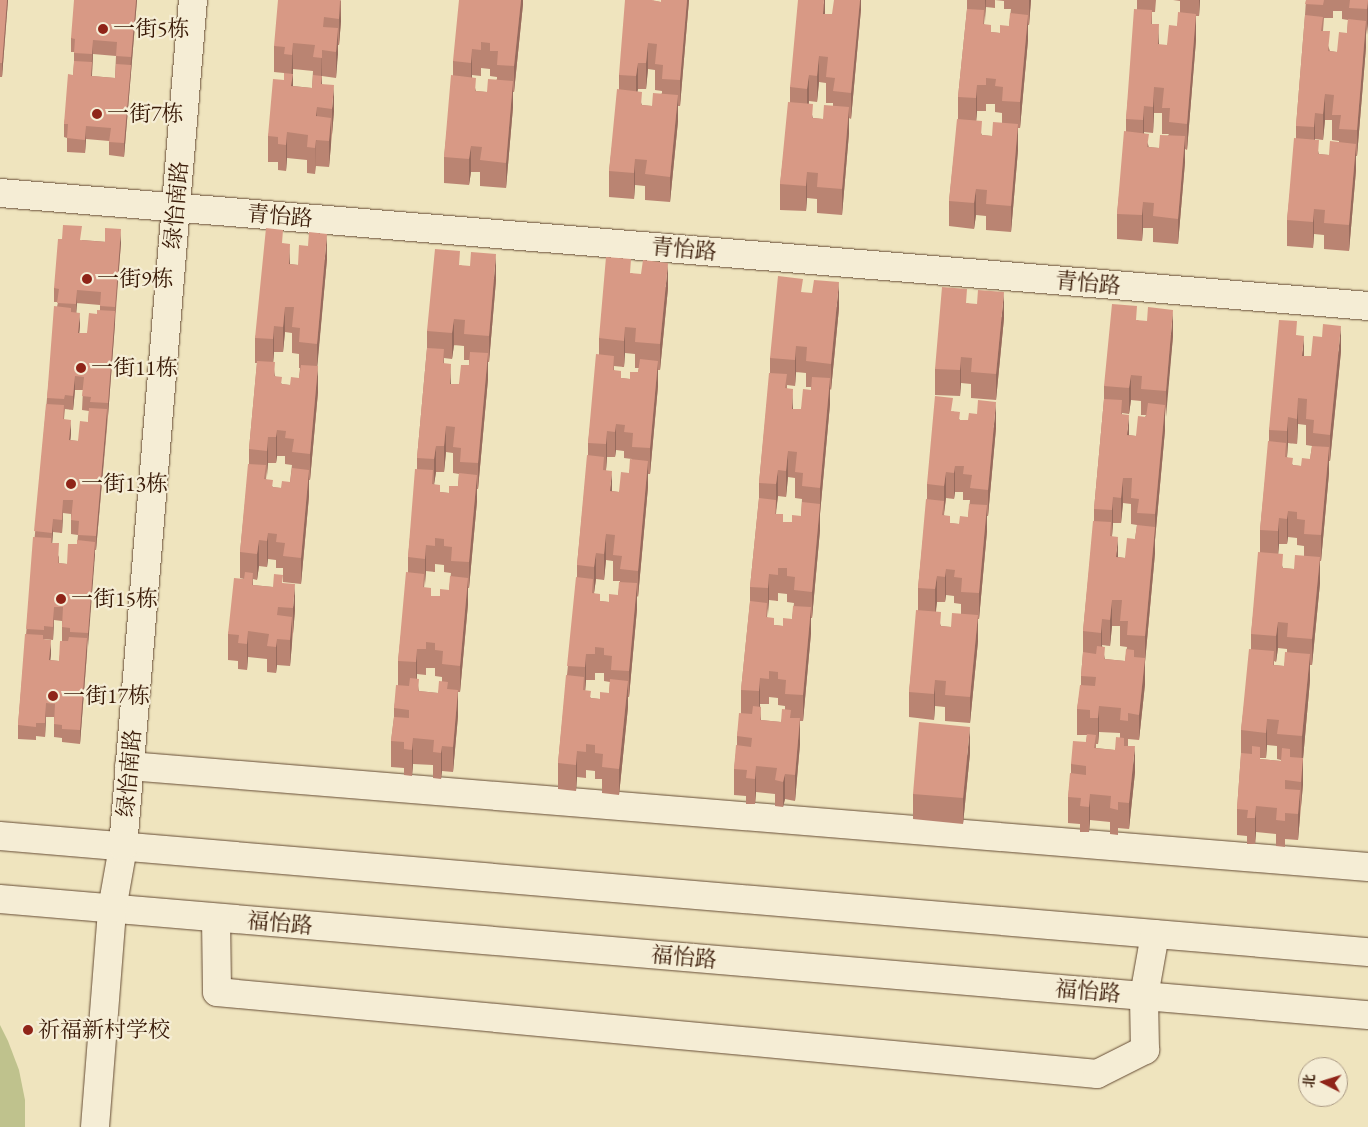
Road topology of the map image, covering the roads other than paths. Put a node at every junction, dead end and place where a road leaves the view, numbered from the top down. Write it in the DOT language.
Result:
graph roads {
  1 [pos="193,0"];
  2 [pos="0,193"];
  3 [pos="176,208"];
  4 [pos="1368,306"];
  5 [pos="129,766"];
  6 [pos="0,836"];
  7 [pos="123,847"];
  8 [pos="1368,867"];
  9 [pos="0,899"];
  10 [pos="112,909"];
  11 [pos="216,918"];
  12 [pos="1155,934"];
  13 [pos="1368,952"];
  14 [pos="1144,996"];
  15 [pos="1368,1015"];
  16 [pos="95,1127"];
  1 -- 3 [label="street, 绿怡南路"];
  2 -- 3 [label="street, 青怡路"];
  3 -- 4 [label="street, 青怡路"];
  3 -- 5 [label="street, 绿怡南路"];
  5 -- 7 [label="street, 绿怡南路"];
  5 -- 8 [label="street"];
  6 -- 7 [label="street"];
  7 -- 10 [label="street, 绿怡南路"];
  7 -- 12 [label="street"];
  9 -- 10 [label="street, 福怡路"];
  10 -- 11 [label="street, 福怡路"];
  10 -- 16 [label="street, 绿怡南路"];
  11 -- 14 [label="street, 福怡路"];
  11 -- 14 [label="street"];
  12 -- 13 [label="street"];
  12 -- 14 [label="street"];
  14 -- 15 [label="street, 福怡路"];
}
